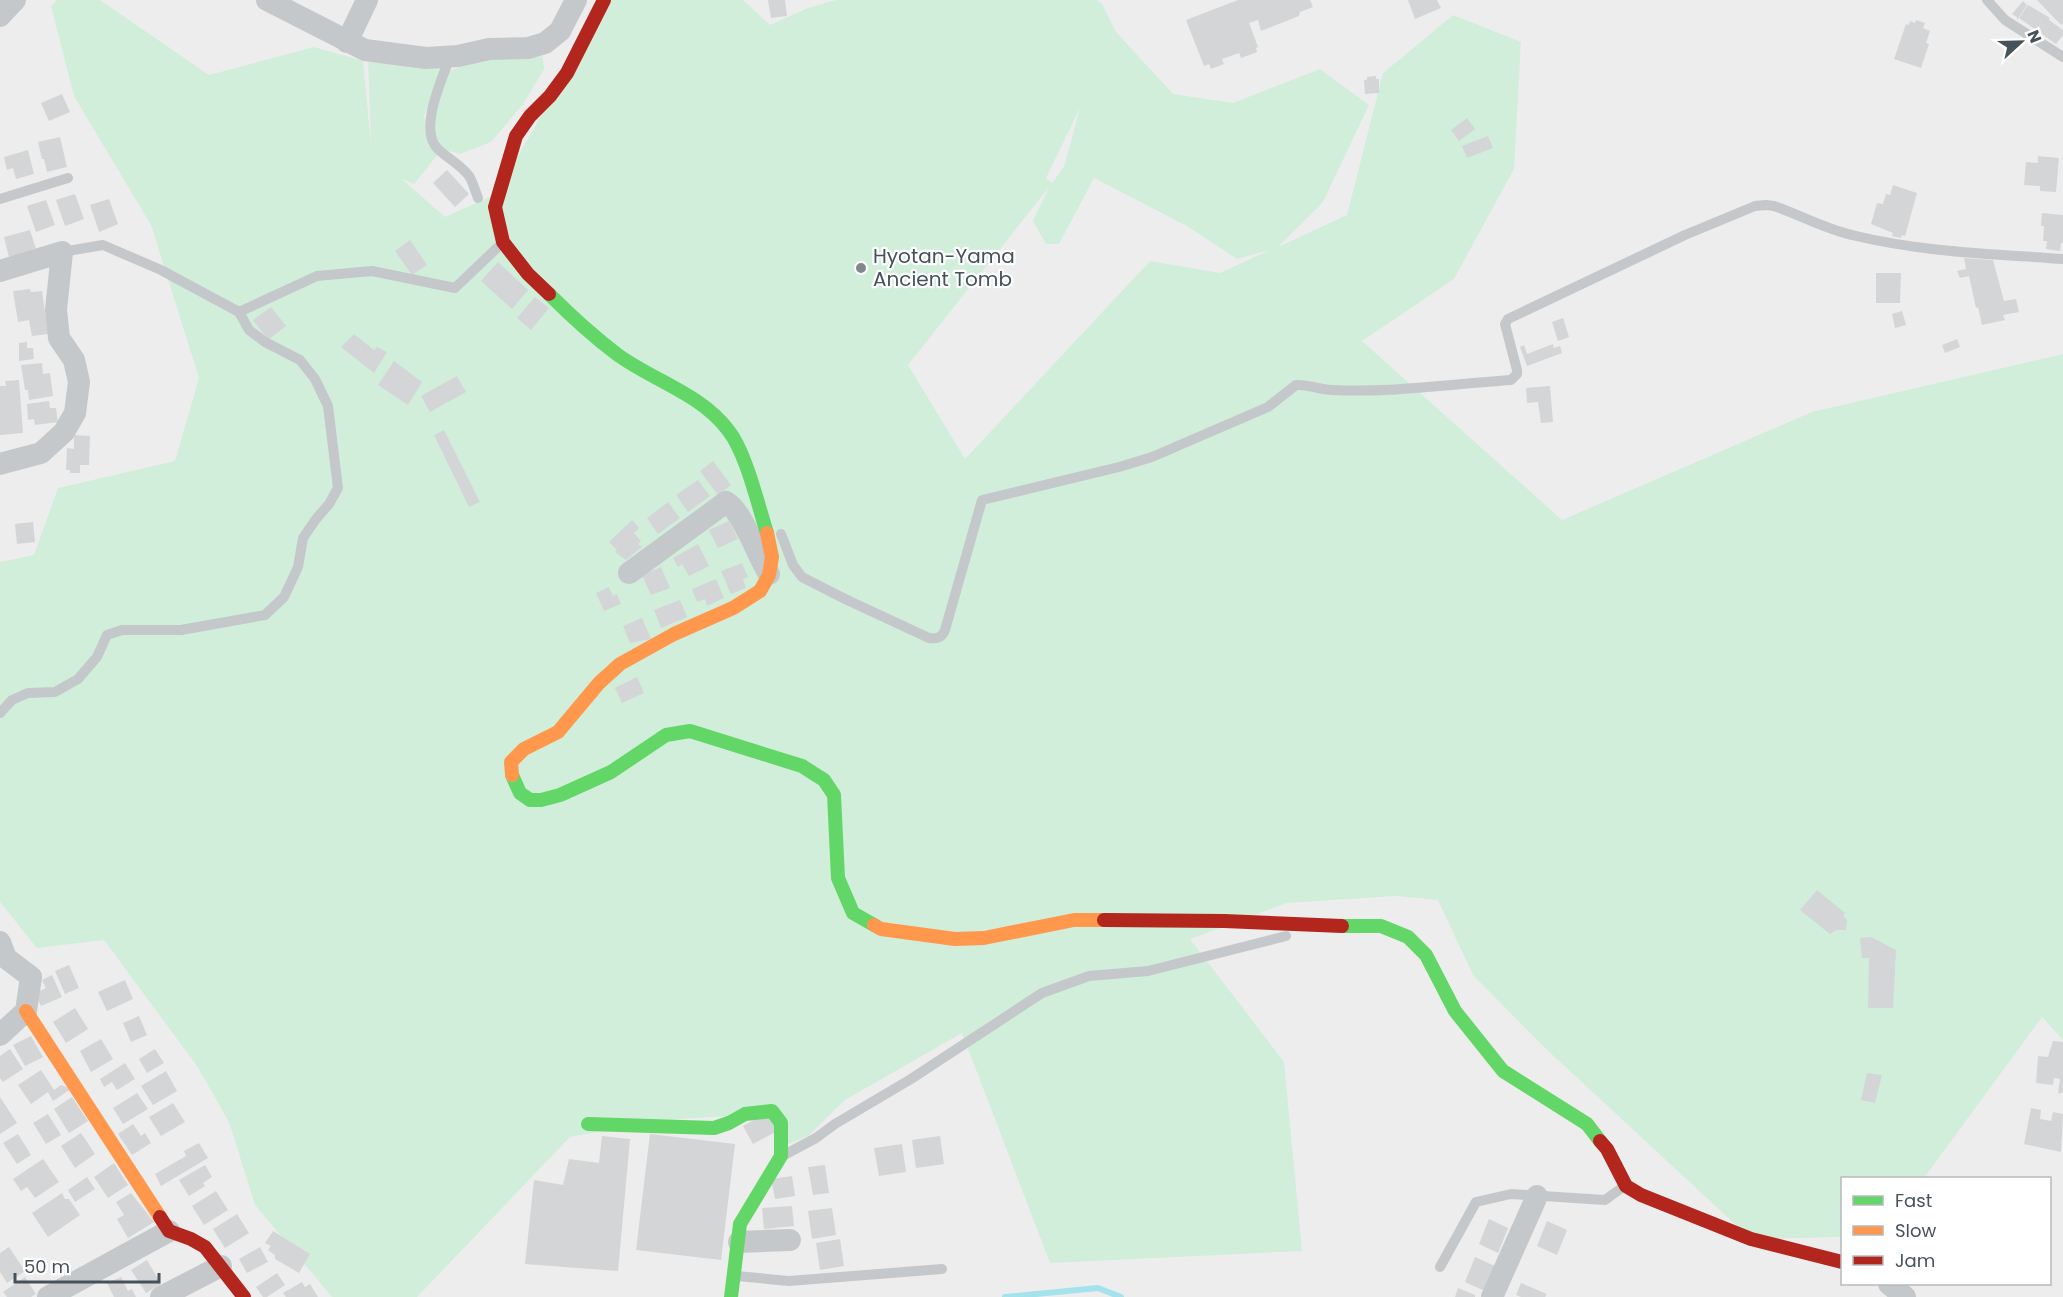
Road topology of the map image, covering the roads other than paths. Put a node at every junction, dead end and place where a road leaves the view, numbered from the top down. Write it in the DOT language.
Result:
graph roads {
  1 [pos="15,0"];
  2 [pos="267,0"];
  3 [pos="367,0"];
  4 [pos="576,0"];
  5 [pos="604,0"];
  6 [pos="1986,0"];
  7 [pos="0,16"];
  8 [pos="347,42"];
  9 [pos="450,57"];
  10 [pos="2063,57"];
  11 [pos="68,178"];
  12 [pos="478,198"];
  13 [pos="0,199"];
  14 [pos="502,242"];
  15 [pos="62,252"];
  16 [pos="2063,259"];
  17 [pos="0,271"];
  18 [pos="239,312"];
  19 [pos="0,464"];
  20 [pos="745,464"];
  21 [pos="771,504"];
  22 [pos="778,523"];
  23 [pos="629,573"];
  24 [pos="769,575"];
  25 [pos="0,713"];
  26 [pos="1324,926"];
  27 [pos="0,942"];
  28 [pos="26,1011"];
  29 [pos="2,1030"];
  30 [pos="588,1124"];
  31 [pos="781,1156"];
  32 [pos="1626,1186"];
  33 [pos="1537,1196"];
  34 [pos="169,1231"];
  35 [pos="790,1240"];
  36 [pos="739,1242"];
  37 [pos="1841,1262"];
  38 [pos="221,1266"];
  39 [pos="1440,1267"];
  40 [pos="942,1269"];
  41 [pos="1889,1285"];
  42 [pos="734,1286"];
  43 [pos="48,1297"];
  44 [pos="161,1297"];
  45 [pos="244,1297"];
  46 [pos="1492,1297"];
  47 [pos="1905,1297"];
  1 -- 7 [label="street"];
  2 -- 8 [label="street"];
  3 -- 8 [label="street"];
  4 -- 9 [label="street"];
  5 -- 14 [label="street"];
  6 -- 10 [label="lane"];
  8 -- 9 [label="street"];
  9 -- 12 [label="lane"];
  11 -- 13 [label="lane"];
  14 -- 18 [label="lane"];
  14 -- 20 [label="street"];
  15 -- 17 [label="street"];
  15 -- 18 [label="lane"];
  15 -- 19 [label="street"];
  16 -- 22 [label="lane"];
  18 -- 25 [label="lane"];
  20 -- 21 [label="lane"];
  20 -- 24 [label="street"];
  23 -- 24 [label="street"];
  24 -- 26 [label="street"];
  26 -- 31 [label="lane"];
  26 -- 32 [label="street"];
  27 -- 28 [label="street"];
  28 -- 29 [label="street"];
  28 -- 34 [label="street"];
  30 -- 31 [label="street"];
  31 -- 36 [label="street"];
  32 -- 33 [label="lane"];
  32 -- 37 [label="street"];
  33 -- 39 [label="lane"];
  33 -- 46 [label="street"];
  34 -- 38 [label="street"];
  34 -- 43 [label="street"];
  35 -- 36 [label="street"];
  36 -- 42 [label="street"];
  38 -- 44 [label="street"];
  38 -- 45 [label="street"];
  40 -- 42 [label="lane"];
  41 -- 47 [label="street"];
}
